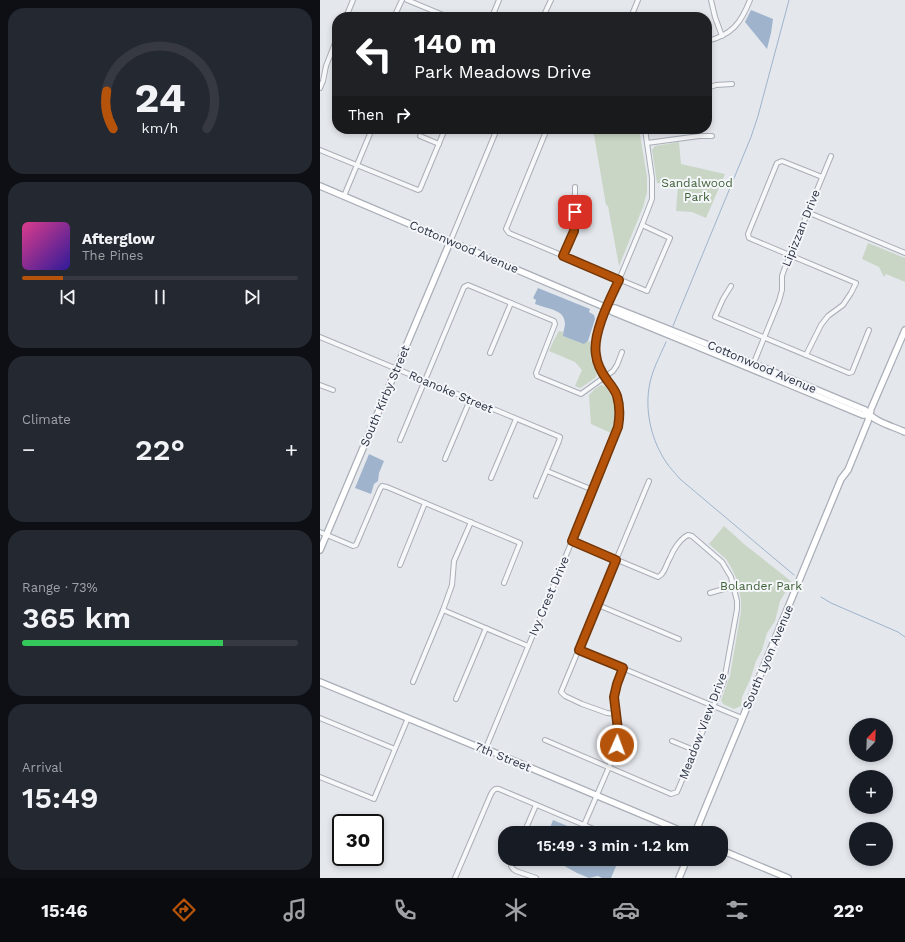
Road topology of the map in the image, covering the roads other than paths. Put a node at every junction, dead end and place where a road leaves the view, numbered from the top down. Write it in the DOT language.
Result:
graph roads {
  1 [pos="353,0"];
  2 [pos="402,0"];
  3 [pos="407,0"];
  4 [pos="499,0"];
  5 [pos="550,0"];
  6 [pos="638,0"];
  7 [pos="711,0"];
  8 [pos="750,0"];
  9 [pos="348,12"];
  10 [pos="396,12"];
  11 [pos="436,12"];
  12 [pos="494,12"];
  13 [pos="546,12"];
  14 [pos="633,12"];
  15 [pos="722,36"];
  16 [pos="712,40"];
  17 [pos="332,51"];
  18 [pos="732,84"];
  19 [pos="712,86"];
  20 [pos="320,88"];
  21 [pos="370,134"];
  22 [pos="443,134"];
  23 [pos="495,134"];
  24 [pos="545,134"];
  25 [pos="646,134"];
  26 [pos="420,136"];
  27 [pos="712,136"];
  28 [pos="647,143"];
  29 [pos="439,144"];
  30 [pos="320,150"];
  31 [pos="831,156"];
  32 [pos="357,165"];
  33 [pos="822,177"];
  34 [pos="320,186"];
  35 [pos="576,187"];
  36 [pos="344,196"];
  37 [pos="807,212"];
  38 [pos="642,226"];
  39 [pos="450,242"];
  40 [pos="905,253"];
  41 [pos="790,255"];
  42 [pos="563,256"];
  43 [pos="619,280"];
  44 [pos="732,286"];
  45 [pos="511,303"];
  46 [pos="607,308"];
  47 [pos="869,330"];
  48 [pos="905,330"];
  49 [pos="320,337"];
  50 [pos="764,337"];
  51 [pos="622,352"];
  52 [pos="490,353"];
  53 [pos="806,355"];
  54 [pos="752,366"];
  55 [pos="397,369"];
  56 [pos="605,377"];
  57 [pos="425,380"];
  58 [pos="320,385"];
  59 [pos="333,390"];
  60 [pos="470,400"];
  61 [pos="869,415"];
  62 [pos="516,419"];
  63 [pos="905,432"];
  64 [pos="400,440"];
  65 [pos="445,459"];
  66 [pos="547,471"];
  67 [pos="490,478"];
  68 [pos="649,481"];
  69 [pos="593,490"];
  70 [pos="536,496"];
  71 [pos="425,503"];
  72 [pos="471,522"];
  73 [pos="320,532"];
  74 [pos="326,535"];
  75 [pos="572,541"];
  76 [pos="320,550"];
  77 [pos="616,560"];
  78 [pos="400,565"];
  79 [pos="504,583"];
  80 [pos="734,586"];
  81 [pos="710,593"];
  82 [pos="598,604"];
  83 [pos="444,610"];
  84 [pos="486,628"];
  85 [pos="679,639"];
  86 [pos="528,646"];
  87 [pos="579,650"];
  88 [pos="623,668"];
  89 [pos="320,682"];
  90 [pos="413,682"];
  91 [pos="456,700"];
  92 [pos="713,706"];
  93 [pos="616,714"];
  94 [pos="320,718"];
  95 [pos="408,718"];
  96 [pos="742,718"];
  97 [pos="545,740"];
  98 [pos="672,741"];
  99 [pos="395,749"];
  100 [pos="485,750"];
  101 [pos="694,750"];
  102 [pos="609,767"];
  103 [pos="320,777"];
  104 [pos="597,796"];
  105 [pos="536,805"];
  106 [pos="584,825"];
  107 [pos="527,826"];
  108 [pos="669,826"];
  109 [pos="698,826"];
  110 [pos="728,853"];
  111 [pos="511,866"];
  112 [pos="684,866"];
  113 [pos="456,878"];
  114 [pos="536,878"];
  115 [pos="679,878"];
  116 [pos="788,878"];
  1 -- 9 [label="street"];
  2 -- 10 [label="street"];
  3 -- 11 [label="street"];
  4 -- 12 [label="street"];
  5 -- 13 [label="street"];
  6 -- 14 [label="street"];
  7 -- 15 [label="street"];
  8 -- 15 [label="street"];
  15 -- 16 [label="street"];
  17 -- 20 [label="street"];
  18 -- 19 [label="street"];
  21 -- 32 [label="street"];
  22 -- 29 [label="street"];
  23 -- 39 [label="street"];
  24 -- 42 [label="street"];
  25 -- 28 [label="street, Ivy Crest Drive"];
  26 -- 29 [label="street"];
  27 -- 28 [label="street"];
  28 -- 38 [label="street, Ivy Crest Drive"];
  29 -- 32 [label="street"];
  30 -- 32 [label="street"];
  31 -- 33 [label="street, Lipizzan Drive"];
  32 -- 36 [label="street"];
  33 -- 37 [label="street, Lipizzan Drive"];
  33 -- 41 [label="street"];
  34 -- 36 [label="street, Cottonwood Avenue"];
  35 -- 42 [label="street"];
  36 -- 39 [label="street, Cottonwood Avenue"];
  37 -- 40 [label="street"];
  37 -- 41 [label="street, Lipizzan Drive"];
  38 -- 43 [label="street, Ivy Crest Drive"];
  38 -- 43 [label="street"];
  39 -- 46 [label="street, Cottonwood Avenue"];
  39 -- 55 [label="street, South Kirby Street"];
  41 -- 50 [label="street, Lipizzan Drive"];
  41 -- 53 [label="street"];
  42 -- 43 [label="street"];
  43 -- 46 [label="street, Ivy Crest Drive"];
  44 -- 50 [label="street"];
  45 -- 52 [label="street"];
  45 -- 56 [label="street"];
  45 -- 57 [label="street"];
  46 -- 54 [label="street, Cottonwood Avenue"];
  46 -- 56 [label="street, Ivy Crest Drive"];
  47 -- 53 [label="street"];
  48 -- 61 [label="street, South Lyon Avenue"];
  49 -- 55 [label="street, Roanoke Street"];
  50 -- 53 [label="street"];
  50 -- 54 [label="street, Lipizzan Drive"];
  51 -- 56 [label="street"];
  54 -- 61 [label="street, Cottonwood Avenue"];
  55 -- 57 [label="street, Roanoke Street"];
  55 -- 74 [label="street, South Kirby Street"];
  56 -- 69 [label="street, Ivy Crest Drive"];
  57 -- 60 [label="street, Roanoke Street"];
  57 -- 64 [label="street"];
  58 -- 59 [label="street"];
  60 -- 62 [label="street, Roanoke Street"];
  60 -- 65 [label="street"];
  61 -- 63 [label="street, Cottonwood Avenue"];
  61 -- 96 [label="street, South Lyon Avenue"];
  62 -- 66 [label="street, Roanoke Street"];
  62 -- 67 [label="street"];
  66 -- 69 [label="street"];
  66 -- 70 [label="street"];
  68 -- 77 [label="street"];
  69 -- 75 [label="street, Ivy Crest Drive"];
  71 -- 72 [label="street"];
  71 -- 74 [label="street"];
  71 -- 78 [label="street"];
  72 -- 79 [label="street"];
  72 -- 83 [label="street"];
  73 -- 74 [label="street"];
  74 -- 76 [label="street, South Kirby Street"];
  75 -- 77 [label="street"];
  75 -- 86 [label="street, Ivy Crest Drive"];
  77 -- 80 [label="street, Meadow View Drive"];
  77 -- 82 [label="street"];
  80 -- 81 [label="street"];
  80 -- 92 [label="street, Meadow View Drive"];
  82 -- 85 [label="street"];
  82 -- 87 [label="street"];
  83 -- 84 [label="street"];
  83 -- 90 [label="street"];
  84 -- 86 [label="street"];
  84 -- 91 [label="street"];
  86 -- 100 [label="street, Ivy Crest Drive"];
  87 -- 88 [label="street"];
  87 -- 93 [label="street"];
  88 -- 92 [label="street"];
  88 -- 93 [label="street"];
  89 -- 95 [label="street, 7th Street"];
  92 -- 96 [label="street"];
  92 -- 101 [label="street, Meadow View Drive"];
  93 -- 102 [label="street"];
  94 -- 99 [label="street"];
  95 -- 99 [label="street"];
  95 -- 100 [label="street, 7th Street"];
  96 -- 109 [label="street, South Lyon Avenue"];
  97 -- 102 [label="street"];
  98 -- 101 [label="street"];
  99 -- 103 [label="street"];
  100 -- 104 [label="street, 7th Street"];
  101 -- 102 [label="street, Meadow View Drive"];
  102 -- 104 [label="street"];
  104 -- 106 [label="street"];
  104 -- 108 [label="street, 7th Street"];
  105 -- 106 [label="street"];
  105 -- 107 [label="street"];
  105 -- 113 [label="street"];
  110 -- 116 [label="street"];
  111 -- 114 [label="street"];
  112 -- 115 [label="street"];
}
